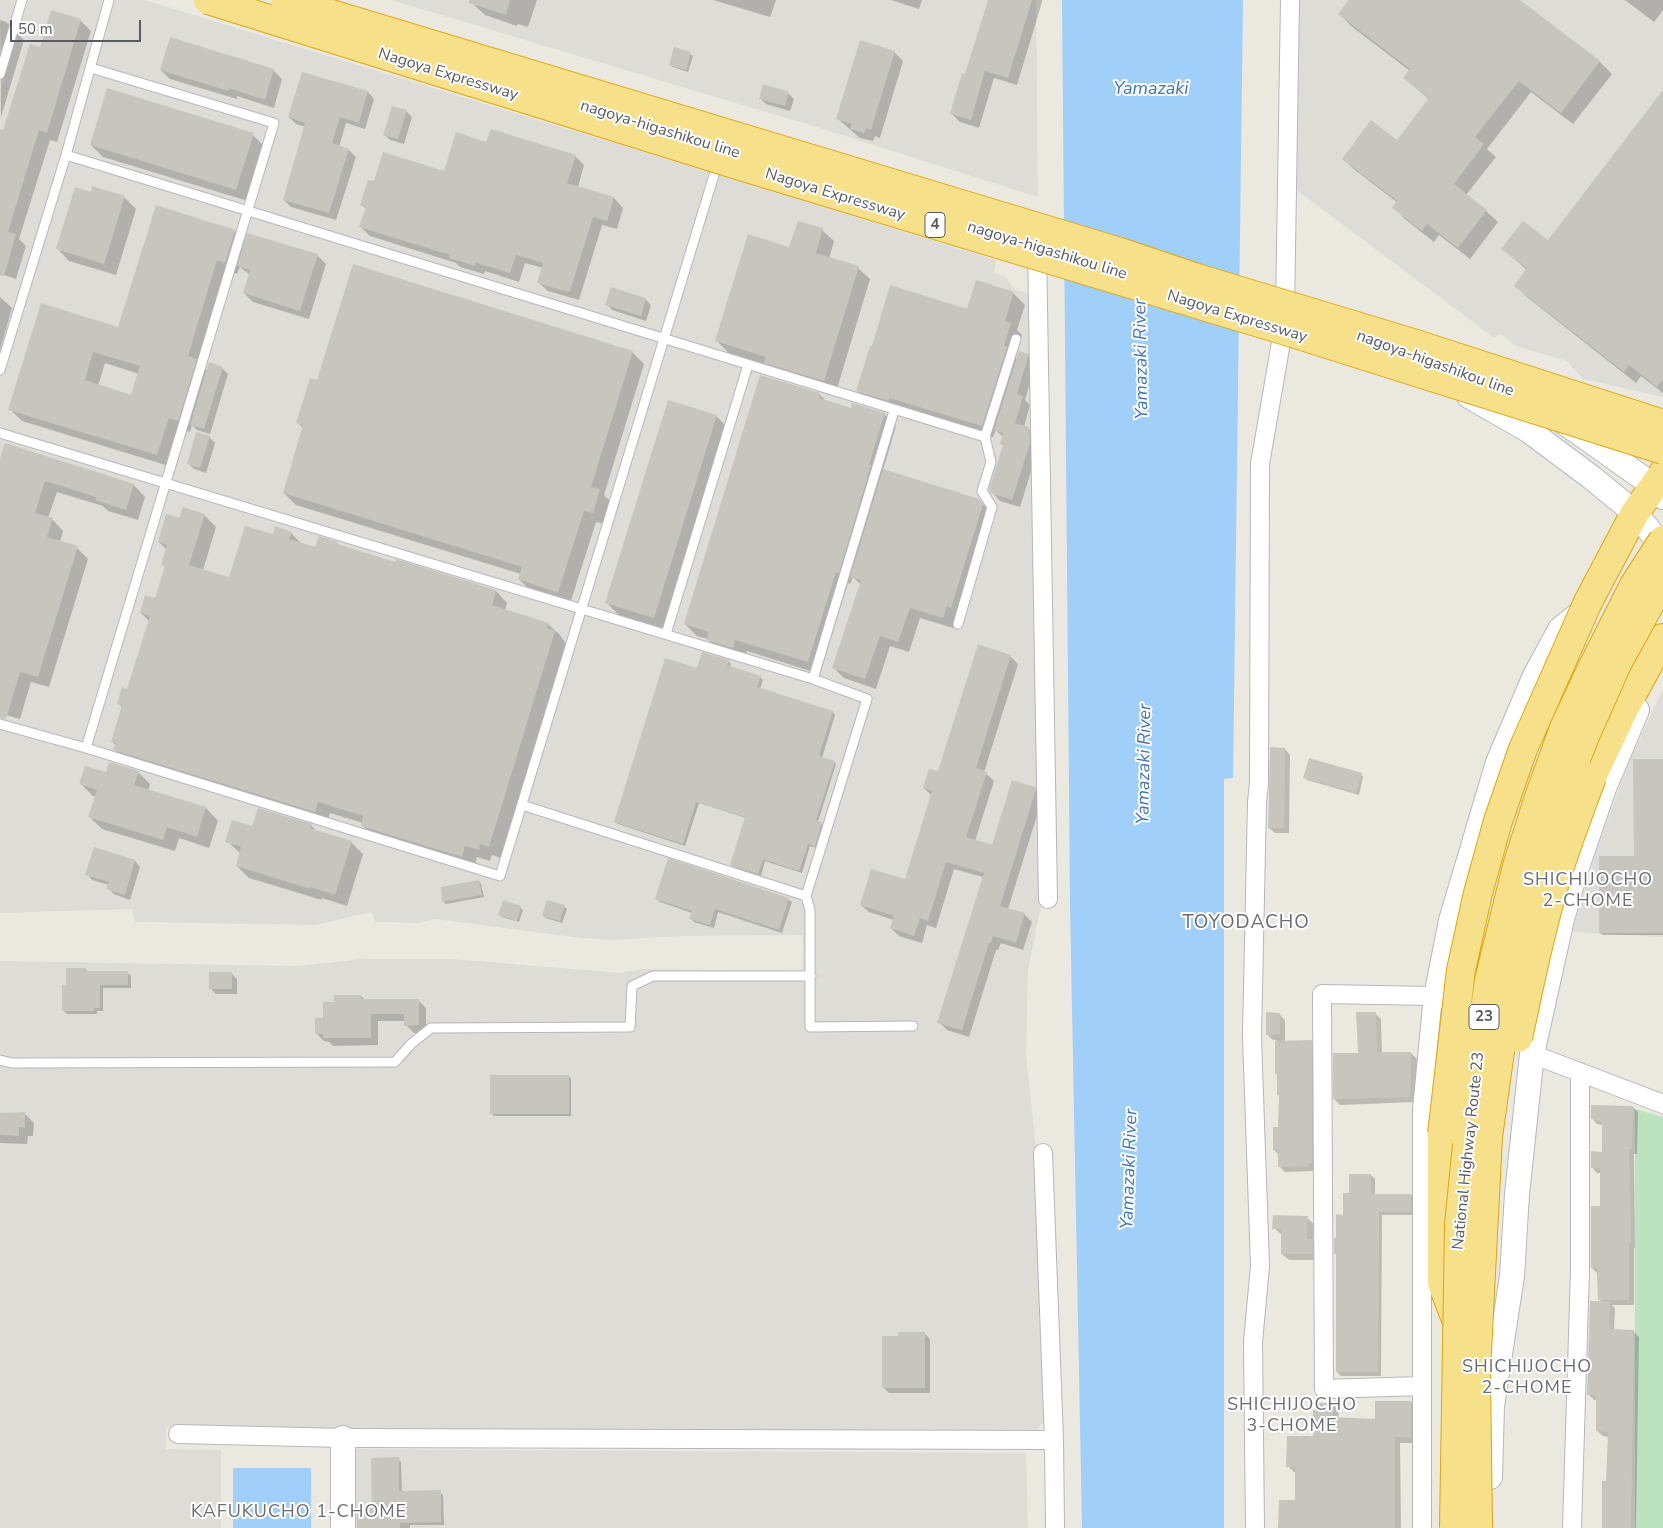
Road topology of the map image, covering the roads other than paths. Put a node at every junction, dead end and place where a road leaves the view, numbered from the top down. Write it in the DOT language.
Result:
graph roads {
  1 [pos="22,0"];
  2 [pos="109,0"];
  3 [pos="208,0"];
  4 [pos="240,0"];
  5 [pos="285,0"];
  6 [pos="295,0"];
  7 [pos="1290,0"];
  8 [pos="91,68"];
  9 [pos="0,74"];
  10 [pos="722,149"];
  11 [pos="66,155"];
  12 [pos="247,211"];
  13 [pos="1046,247"];
  14 [pos="1278,316"];
  15 [pos="664,339"];
  16 [pos="1016,339"];
  17 [pos="748,365"];
  18 [pos="0,370"];
  19 [pos="894,411"];
  20 [pos="1663,424"];
  21 [pos="0,433"];
  22 [pos="985,437"];
  23 [pos="1663,450"];
  24 [pos="166,483"];
  25 [pos="1660,485"];
  26 [pos="1635,513"];
  27 [pos="1663,540"];
  28 [pos="1663,547"];
  29 [pos="1663,580"];
  30 [pos="1588,602"];
  31 [pos="582,609"];
  32 [pos="958,624"];
  33 [pos="666,634"];
  34 [pos="1663,638"];
  35 [pos="1650,662"];
  36 [pos="813,679"];
  37 [pos="0,724"];
  38 [pos="86,748"];
  39 [pos="522,805"];
  40 [pos="806,896"];
  41 [pos="1048,899"];
  42 [pos="811,976"];
  43 [pos="1433,996"];
  44 [pos="1538,1025"];
  45 [pos="913,1026"];
  46 [pos="1532,1054"];
  47 [pos="0,1060"];
  48 [pos="1580,1072"];
  49 [pos="1663,1104"];
  50 [pos="1044,1153"];
  51 [pos="1457,1322"];
  52 [pos="1476,1371"];
  53 [pos="1421,1386"];
  54 [pos="178,1434"];
  55 [pos="343,1438"];
  56 [pos="1054,1440"];
  57 [pos="343,1528"];
  58 [pos="1055,1528"];
  59 [pos="1254,1528"];
  60 [pos="1422,1528"];
  61 [pos="1454,1528"];
  62 [pos="1478,1528"];
  63 [pos="1489,1528"];
  64 [pos="1572,1528"];
  1 -- 9 [label="lane"];
  2 -- 8 [label="lane"];
  3 -- 23 [label="highway, Nagoya Expressway / 4, bridge"];
  4 -- 10 [label="main road, nagoya-higashikou line"];
  5 -- 20 [label="highway, Nagoya Expressway / 4, bridge"];
  6 -- 13 [label="main road, nagoya-higashikou line"];
  7 -- 14 [label="street"];
  8 -- 11 [label="lane"];
  8 -- 12 [label="lane"];
  10 -- 13 [label="main road, nagoya-higashikou line"];
  10 -- 15 [label="lane"];
  11 -- 12 [label="lane"];
  11 -- 18 [label="lane"];
  12 -- 15 [label="lane"];
  12 -- 24 [label="lane"];
  13 -- 14 [label="main road, nagoya-higashikou line"];
  13 -- 41 [label="street"];
  14 -- 25 [label="main road, nagoya-higashikou line"];
  14 -- 26 [label="main road, nagoya-higashikou line"];
  14 -- 59 [label="street"];
  15 -- 17 [label="lane"];
  15 -- 31 [label="lane"];
  16 -- 22 [label="lane"];
  17 -- 19 [label="lane"];
  17 -- 33 [label="lane"];
  19 -- 22 [label="lane"];
  19 -- 36 [label="lane"];
  21 -- 24 [label="lane"];
  22 -- 32 [label="lane"];
  24 -- 31 [label="lane"];
  24 -- 38 [label="lane"];
  25 -- 26 [label="highway"];
  26 -- 28 [label="main road, nagoya-higashikou line"];
  26 -- 30 [label="highway"];
  27 -- 51 [label="highway, National Highway Route 23 / 23, bridge"];
  29 -- 52 [label="highway, National Highway Route 23 / 23, bridge"];
  30 -- 43 [label="street"];
  30 -- 51 [label="highway, bridge"];
  31 -- 33 [label="lane"];
  31 -- 39 [label="lane"];
  33 -- 36 [label="lane"];
  34 -- 35 [label="highway"];
  35 -- 44 [label="main road"];
  35 -- 52 [label="highway, bridge"];
  36 -- 40 [label="lane"];
  37 -- 38 [label="lane"];
  38 -- 39 [label="lane"];
  39 -- 40 [label="lane"];
  40 -- 42 [label="lane"];
  42 -- 45 [label="lane"];
  42 -- 47 [label="lane"];
  43 -- 44 [label="street"];
  43 -- 53 [label="street"];
  43 -- 53 [label="street"];
  44 -- 46 [label="main road"];
  46 -- 48 [label="street"];
  46 -- 63 [label="main road"];
  48 -- 49 [label="street"];
  48 -- 64 [label="street"];
  50 -- 56 [label="street"];
  51 -- 61 [label="highway, National Highway Route 23 / 23, bridge"];
  52 -- 62 [label="highway, National Highway Route 23 / 23, bridge"];
  53 -- 60 [label="street"];
  54 -- 55 [label="street"];
  55 -- 56 [label="street"];
  55 -- 57 [label="main road"];
  56 -- 58 [label="street"];
}
